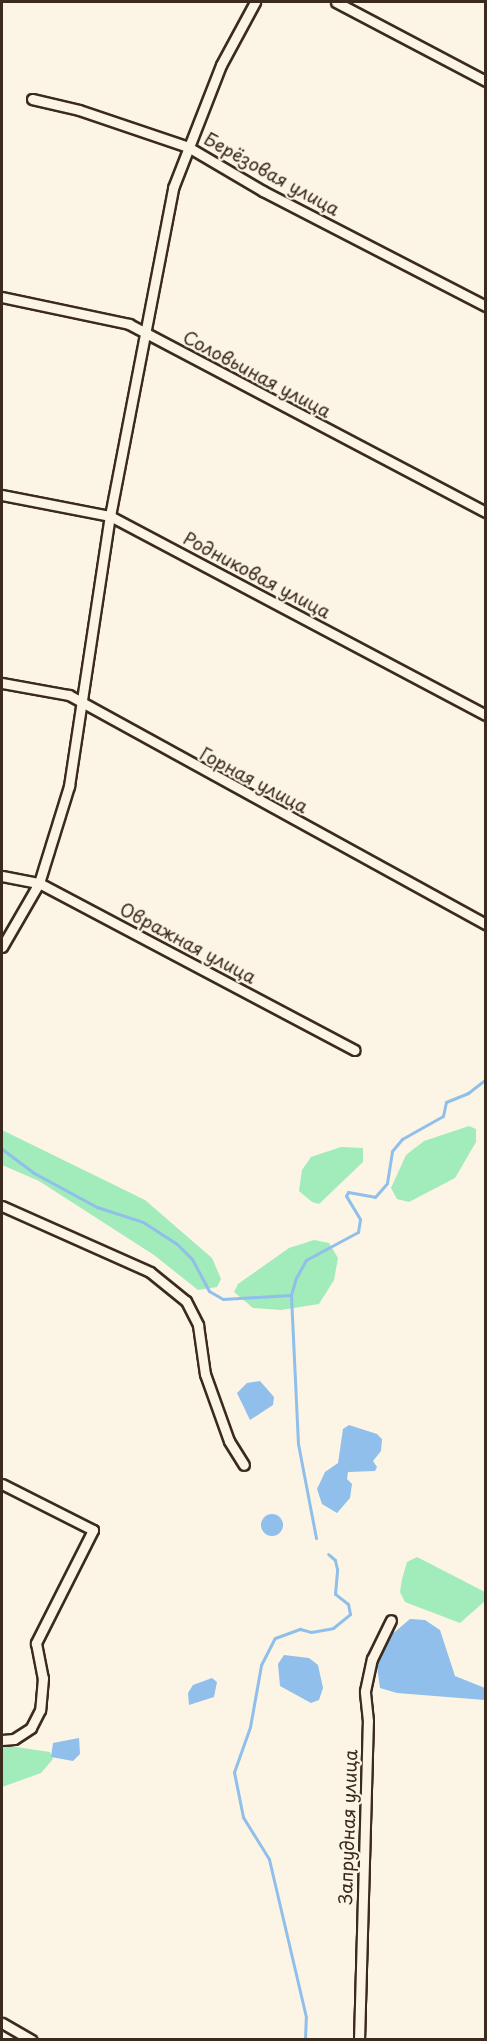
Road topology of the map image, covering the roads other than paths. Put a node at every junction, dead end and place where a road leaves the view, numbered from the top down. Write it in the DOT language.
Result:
graph roads {
  1 [pos="255,2"];
  2 [pos="336,2"];
  3 [pos="486,81"];
  4 [pos="32,99"];
  5 [pos="188,147"];
  6 [pos="2,297"];
  7 [pos="486,306"];
  8 [pos="143,332"];
  9 [pos="2,495"];
  10 [pos="486,512"];
  11 [pos="110,516"];
  12 [pos="2,683"];
  13 [pos="82,703"];
  14 [pos="486,715"];
  15 [pos="2,876"];
  16 [pos="39,883"];
  17 [pos="486,924"];
  18 [pos="2,947"];
  19 [pos="355,1050"];
  20 [pos="2,1206"];
  21 [pos="244,1465"];
  22 [pos="2,1484"];
  23 [pos="391,1620"];
  24 [pos="2,1740"];
  25 [pos="2,2023"];
  26 [pos="32,2040"];
  27 [pos="359,2040"];
  1 -- 5 [label="street"];
  2 -- 3 [label="street"];
  4 -- 5 [label="street, Берёзовая улица"];
  5 -- 7 [label="street, Берёзовая улица"];
  5 -- 8 [label="street"];
  6 -- 8 [label="street, Соловьиная улица"];
  8 -- 10 [label="street, Соловьиная улица"];
  8 -- 11 [label="street"];
  9 -- 11 [label="street, Родниковая улица"];
  11 -- 13 [label="street"];
  11 -- 14 [label="street, Родниковая улица"];
  12 -- 13 [label="street, Горная улица"];
  13 -- 16 [label="street"];
  13 -- 17 [label="street, Горная улица"];
  15 -- 16 [label="street, Овражная улица"];
  16 -- 18 [label="street"];
  16 -- 19 [label="street, Овражная улица"];
  20 -- 21 [label="street"];
  22 -- 24 [label="street"];
  23 -- 27 [label="street, Запрудная улица"];
  25 -- 26 [label="street"];
}
